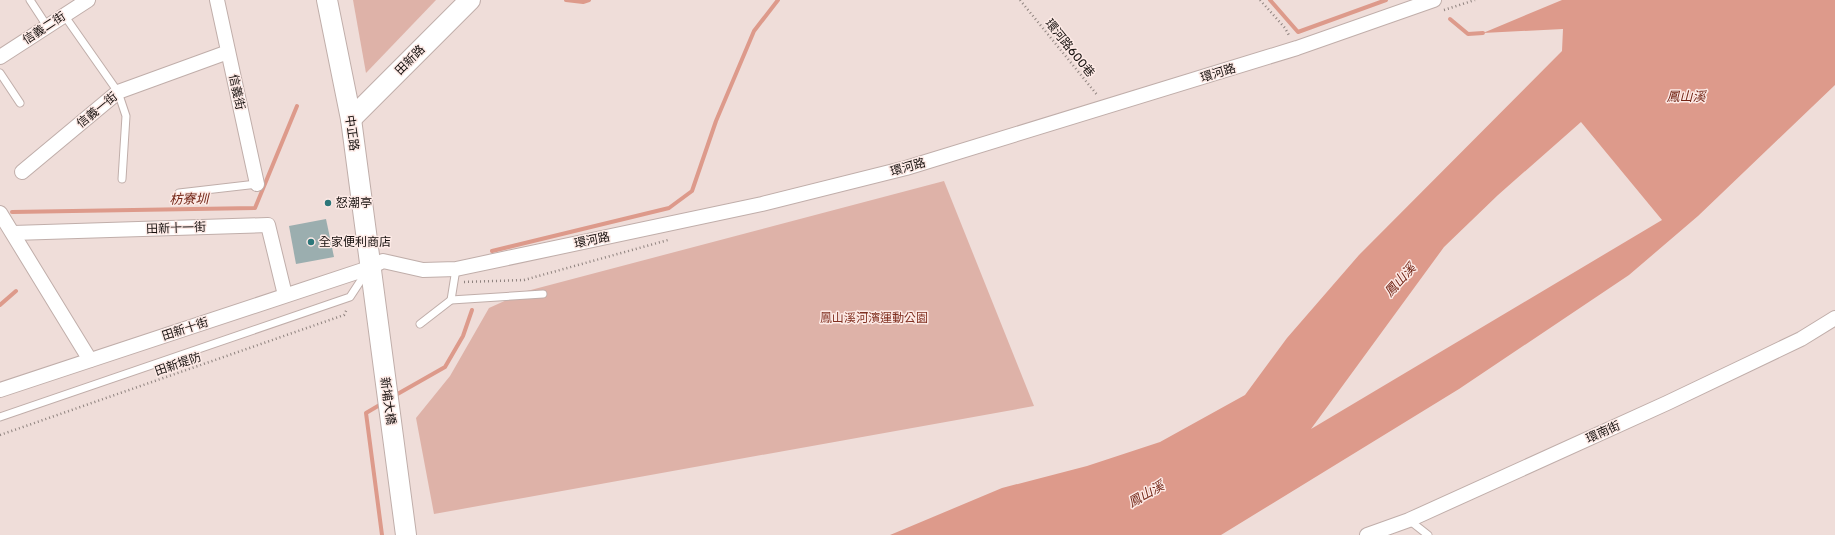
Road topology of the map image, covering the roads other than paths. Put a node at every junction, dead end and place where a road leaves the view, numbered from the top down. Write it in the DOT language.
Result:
graph roads {
  1 [pos="30,0"];
  2 [pos="88,0"];
  3 [pos="217,0"];
  4 [pos="326,0"];
  5 [pos="470,0"];
  6 [pos="1434,0"];
  7 [pos="64,15"];
  8 [pos="47,26"];
  9 [pos="228,52"];
  10 [pos="0,56"];
  11 [pos="0,73"];
  12 [pos="118,92"];
  13 [pos="20,103"];
  14 [pos="351,119"];
  15 [pos="22,172"];
  16 [pos="122,179"];
  17 [pos="257,184"];
  18 [pos="179,193"];
  19 [pos="1,219"];
  20 [pos="13,233"];
  21 [pos="369,268"];
  22 [pos="456,269"];
  23 [pos="543,294"];
  24 [pos="286,295"];
  25 [pos="451,300"];
  26 [pos="1835,318"];
  27 [pos="420,324"];
  28 [pos="90,360"];
  29 [pos="0,390"];
  30 [pos="0,417"];
  31 [pos="1409,520"];
  32 [pos="406,535"];
  33 [pos="1366,535"];
  34 [pos="1428,535"];
  1 -- 8 [label="lane"];
  2 -- 7 [label="street, 信義二街"];
  3 -- 9 [label="street, 信義街"];
  4 -- 14 [label="main road, 中正路"];
  5 -- 14 [label="main road, 田新路"];
  6 -- 22 [label="street, 環河路"];
  7 -- 8 [label="street, 信義二街"];
  7 -- 12 [label="lane"];
  8 -- 10 [label="street, 信義二街"];
  9 -- 12 [label="street, 信義一街"];
  9 -- 17 [label="street, 信義街"];
  11 -- 13 [label="lane"];
  12 -- 15 [label="street, 信義一街"];
  12 -- 16 [label="lane"];
  14 -- 21 [label="main road, 中正路"];
  17 -- 18 [label="lane"];
  19 -- 20 [label="street"];
  20 -- 24 [label="street, 田新十一街"];
  20 -- 28 [label="street"];
  21 -- 22 [label="street, 環河路"];
  21 -- 24 [label="street, 田新十街"];
  21 -- 30 [label="lane"];
  21 -- 32 [label="main road, 新埔大橋"];
  22 -- 25 [label="lane"];
  23 -- 25 [label="lane"];
  24 -- 28 [label="street, 田新十街"];
  25 -- 27 [label="lane"];
  26 -- 31 [label="street, 環南街"];
  28 -- 29 [label="street, 田新十街"];
  31 -- 33 [label="street, 環南街"];
  31 -- 34 [label="lane"];
}
